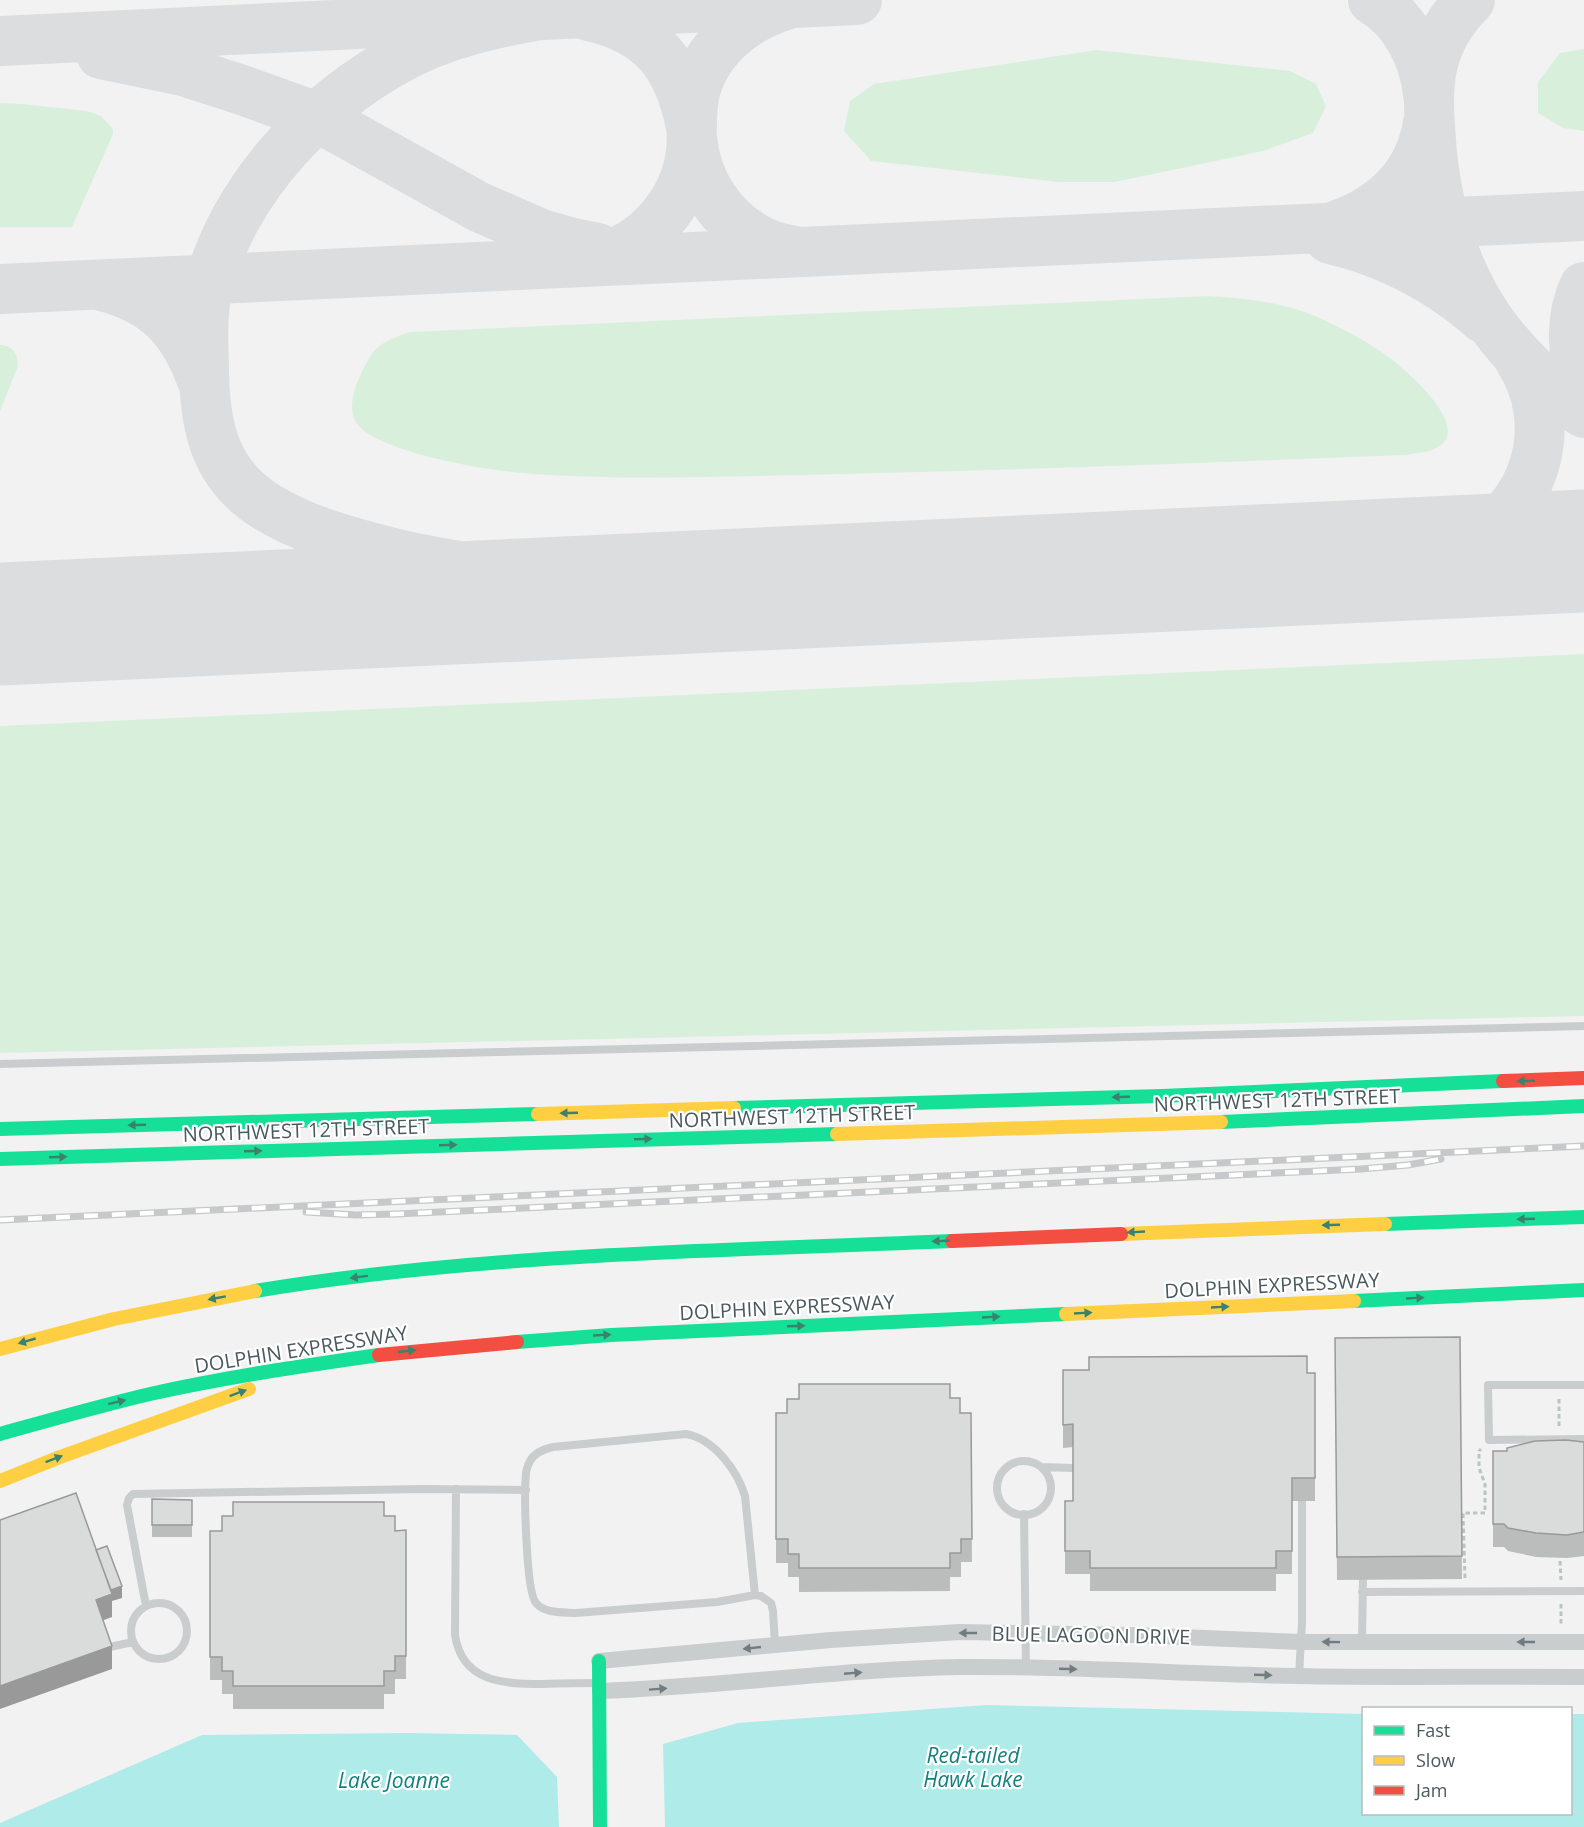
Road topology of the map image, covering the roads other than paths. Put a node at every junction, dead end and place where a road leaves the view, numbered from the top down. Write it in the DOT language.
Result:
graph roads {
  1 [pos="1584,1026"];
  2 [pos="0,1064"];
  3 [pos="1584,1078"];
  4 [pos="1584,1106"];
  5 [pos="0,1129"];
  6 [pos="0,1159"];
  7 [pos="1584,1217"];
  8 [pos="1584,1290"];
  9 [pos="0,1349"];
  10 [pos="328,1361"];
  11 [pos="1584,1384"];
  12 [pos="0,1434"];
  13 [pos="1584,1439"];
  14 [pos="1042,1467"];
  15 [pos="1072,1468"];
  16 [pos="1302,1477"];
  17 [pos="0,1481"];
  18 [pos="456,1489"];
  19 [pos="526,1490"];
  20 [pos="1024,1514"];
  21 [pos="1363,1580"];
  22 [pos="1584,1591"];
  23 [pos="1362,1592"];
  24 [pos="755,1595"];
  25 [pos="146,1606"];
  26 [pos="1025,1633"];
  27 [pos="133,1642"];
  28 [pos="1301,1642"];
  29 [pos="1362,1642"];
  30 [pos="1584,1642"];
  31 [pos="776,1645"];
  32 [pos="105,1648"];
  33 [pos="599,1661"];
  34 [pos="1026,1668"];
  35 [pos="1299,1676"];
  36 [pos="1584,1677"];
  37 [pos="600,1687"];
  38 [pos="600,1827"];
  1 -- 2 [label="lane"];
  3 -- 5 [label="main road, NORTHWEST 12TH STREET, one-way"];
  6 -- 4 [label="main road, NORTHWEST 12TH STREET, one-way"];
  7 -- 9 [label="main road, one-way"];
  10 -- 8 [label="main road, DOLPHIN EXPRESSWAY, one-way"];
  12 -- 10 [label="main road, DOLPHIN EXPRESSWAY, one-way"];
  17 -- 10 [label="main road, one-way"];
  11 -- 13 [label="lane"];
  14 -- 15 [label="lane"];
  14 -- 20 [label="lane"];
  14 -- 20 [label="lane"];
  16 -- 28 [label="lane"];
  18 -- 19 [label="lane"];
  18 -- 25 [label="lane"];
  18 -- 37 [label="lane"];
  19 -- 24 [label="lane"];
  19 -- 24 [label="lane"];
  20 -- 26 [label="lane"];
  21 -- 23 [label="lane"];
  22 -- 23 [label="lane"];
  23 -- 29 [label="lane"];
  24 -- 31 [label="lane"];
  25 -- 27 [label="lane"];
  25 -- 27 [label="lane"];
  26 -- 28 [label="street, BLUE LAGOON DRIVE"];
  26 -- 31 [label="street, BLUE LAGOON DRIVE, one-way"];
  26 -- 34 [label="lane"];
  27 -- 32 [label="lane"];
  29 -- 28 [label="street, BLUE LAGOON DRIVE, one-way"];
  28 -- 35 [label="lane"];
  30 -- 29 [label="street, BLUE LAGOON DRIVE, one-way"];
  31 -- 33 [label="street, BLUE LAGOON DRIVE, one-way"];
  33 -- 37 [label="main road"];
  34 -- 35 [label="street, BLUE LAGOON DRIVE, one-way"];
  37 -- 34 [label="street, BLUE LAGOON DRIVE, one-way"];
  35 -- 36 [label="street, BLUE LAGOON DRIVE"];
  37 -- 38 [label="main road"];
}
